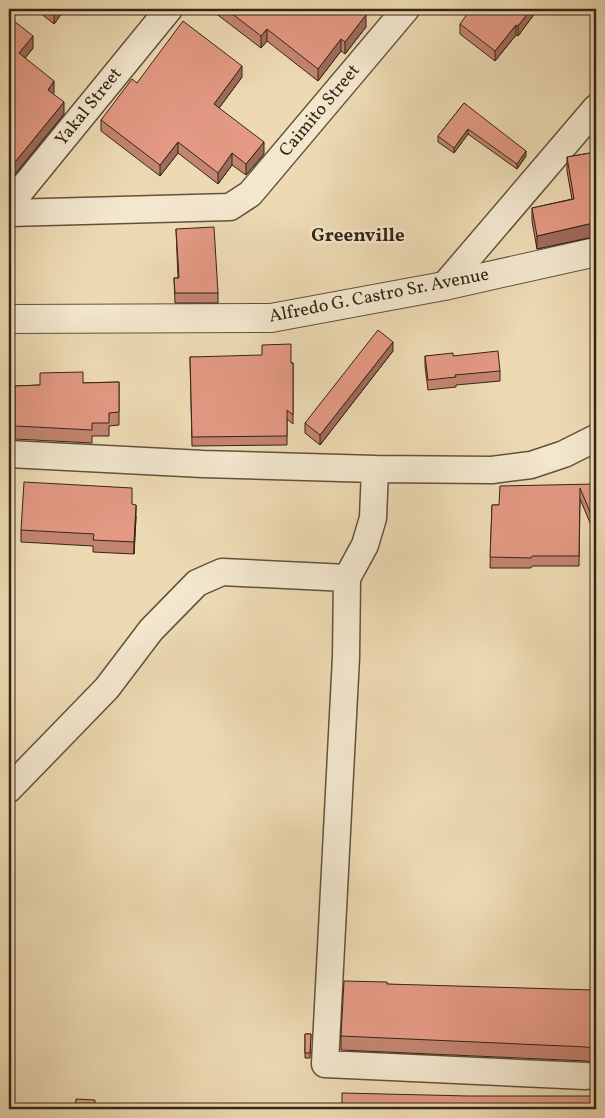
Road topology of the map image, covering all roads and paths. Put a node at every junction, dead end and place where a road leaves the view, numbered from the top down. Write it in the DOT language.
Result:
graph roads {
  1 [pos="169,9"];
  2 [pos="406,9"];
  3 [pos="596,108"];
  4 [pos="9,205"];
  5 [pos="9,213"];
  6 [pos="596,252"];
  7 [pos="444,286"];
  8 [pos="9,320"];
  9 [pos="596,438"];
  10 [pos="9,454"];
  11 [pos="374,469"];
  12 [pos="347,578"];
  13 [pos="9,789"];
  14 [pos="586,1076"];
  1 -- 4 [label="street, Yakal Street"];
  2 -- 5 [label="street, Caimito Street"];
  3 -- 7 [label="street"];
  6 -- 7 [label="street, Alfredo G. Castro Sr. Avenue"];
  7 -- 8 [label="street, Alfredo G. Castro Sr. Avenue"];
  9 -- 11 [label="street"];
  10 -- 11 [label="street"];
  11 -- 12 [label="street"];
  12 -- 13 [label="street"];
  12 -- 14 [label="street"];
}
